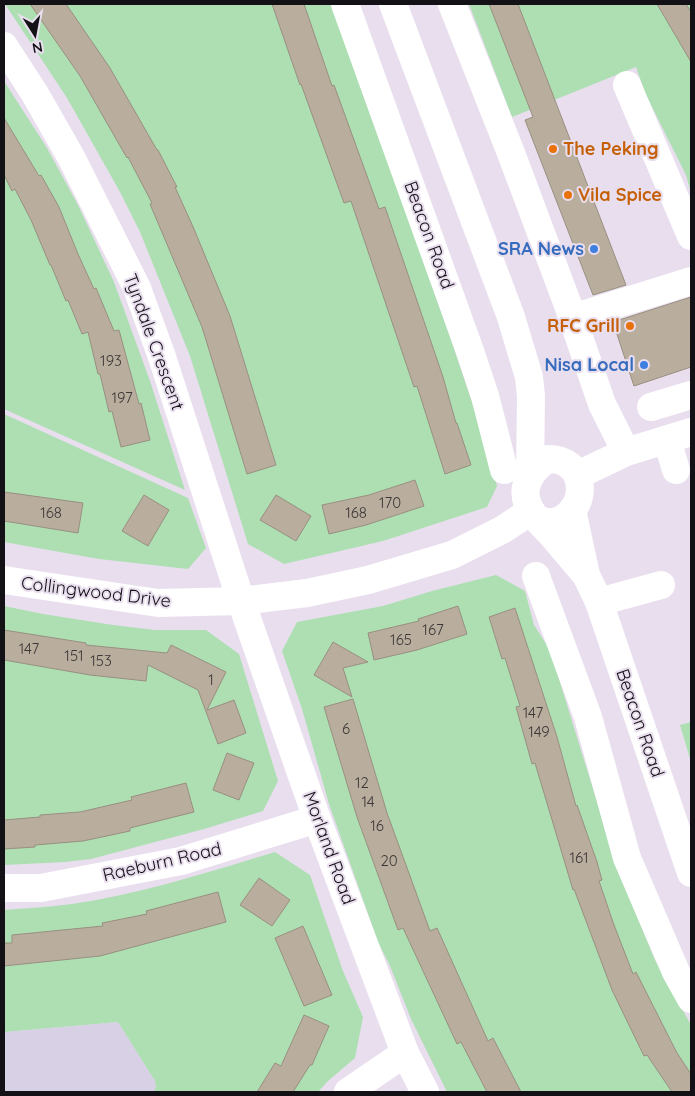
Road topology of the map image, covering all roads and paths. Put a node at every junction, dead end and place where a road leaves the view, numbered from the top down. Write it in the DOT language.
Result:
graph roads {
  1 [pos="345,4"];
  2 [pos="393,4"];
  3 [pos="452,4"];
  4 [pos="4,46"];
  5 [pos="628,85"];
  6 [pos="691,236"];
  7 [pos="691,281"];
  8 [pos="572,318"];
  9 [pos="691,395"];
  10 [pos="531,396"];
  11 [pos="651,407"];
  12 [pos="679,436"];
  13 [pos="626,452"];
  14 [pos="569,468"];
  15 [pos="504,470"];
  16 [pos="676,470"];
  17 [pos="530,476"];
  18 [pos="572,510"];
  19 [pos="535,516"];
  20 [pos="586,575"];
  21 [pos="536,576"];
  22 [pos="4,580"];
  23 [pos="661,585"];
  24 [pos="240,601"];
  25 [pos="599,602"];
  26 [pos="317,819"];
  27 [pos="691,873"];
  28 [pos="4,888"];
  29 [pos="691,999"];
  30 [pos="405,1054"];
  31 [pos="348,1092"];
  32 [pos="425,1092"];
  1 -- 15 [label="street, Beacon Road"];
  2 -- 10 [label="street, Beacon Road"];
  3 -- 8 [label="street"];
  4 -- 24 [label="street, Tyndale Crescent"];
  5 -- 6 [label="street"];
  7 -- 8 [label="street"];
  8 -- 13 [label="street"];
  9 -- 11 [label="street"];
  10 -- 14 [label="street, Beacon Road"];
  10 -- 17 [label="street, Beacon Road"];
  12 -- 13 [label="street"];
  12 -- 16 [label="street"];
  13 -- 14 [label="street"];
  14 -- 17 [label="street"];
  14 -- 18 [label="street, Beacon Road"];
  17 -- 19 [label="street, Beacon Road"];
  18 -- 19 [label="street"];
  18 -- 20 [label="street, Beacon Road"];
  19 -- 20 [label="street, Beacon Road"];
  19 -- 24 [label="street, Collingwood Drive"];
  20 -- 25 [label="street, Beacon Road"];
  21 -- 29 [label="street"];
  22 -- 24 [label="street, Collingwood Drive"];
  23 -- 25 [label="street"];
  24 -- 26 [label="street, Morland Road"];
  25 -- 27 [label="street, Beacon Road"];
  26 -- 28 [label="street, Raeburn Road"];
  26 -- 30 [label="street, Morland Road"];
  30 -- 31 [label="street"];
  30 -- 32 [label="street, Morland Road"];
}
